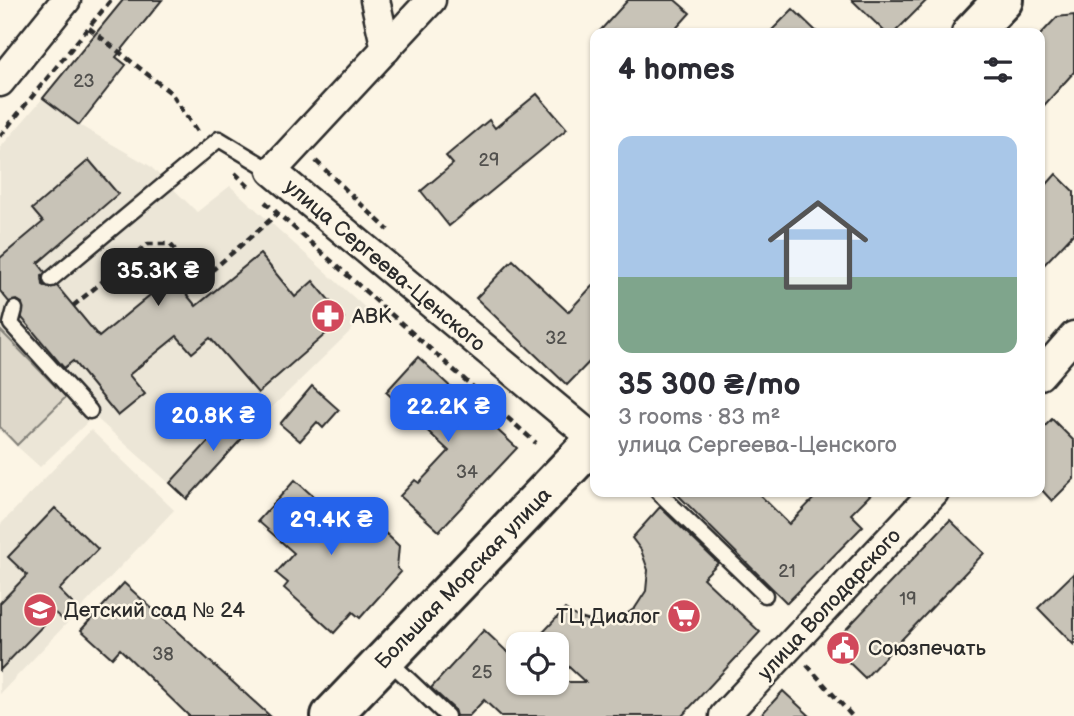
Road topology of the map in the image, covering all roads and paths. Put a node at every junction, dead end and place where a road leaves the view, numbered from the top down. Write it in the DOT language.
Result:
graph roads {
  1 [pos="66,0"];
  2 [pos="111,0"];
  3 [pos="375,0"];
  4 [pos="431,0"];
  5 [pos="1003,0"];
  6 [pos="89,28"];
  7 [pos="977,28"];
  8 [pos="386,49"];
  9 [pos="0,82"];
  10 [pos="0,136"];
  11 [pos="208,148"];
  12 [pos="312,158"];
  13 [pos="272,171"];
  14 [pos="298,192"];
  15 [pos="277,214"];
  16 [pos="391,234"];
  17 [pos="51,279"];
  18 [pos="74,306"];
  19 [pos="15,309"];
  20 [pos="1074,336"];
  21 [pos="1045,369"];
  22 [pos="90,411"];
  23 [pos="590,436"];
  24 [pos="536,443"];
  25 [pos="590,445"];
  26 [pos="663,497"];
  27 [pos="929,497"];
  28 [pos="765,595"];
  29 [pos="790,646"];
  30 [pos="386,657"];
  31 [pos="331,716"];
  32 [pos="447,716"];
  33 [pos="724,716"];
  34 [pos="852,716"];
  1 -- 9 [label="street"];
  2 -- 6 [label="path"];
  3 -- 8 [label="street"];
  4 -- 8 [label="street"];
  5 -- 7 [label="main road"];
  6 -- 10 [label="path"];
  6 -- 11 [label="path"];
  8 -- 13 [label="street"];
  11 -- 13 [label="lane"];
  11 -- 15 [label="path"];
  11 -- 17 [label="lane"];
  12 -- 16 [label="path"];
  13 -- 14 [label="street, улица Сергеева-Ценского"];
  14 -- 15 [label="path"];
  14 -- 23 [label="street, улица Сергеева-Ценского"];
  15 -- 18 [label="path"];
  15 -- 24 [label="path"];
  19 -- 22 [label="lane"];
  20 -- 21 [label="street"];
  25 -- 30 [label="main road, Большая Морская улица"];
  26 -- 28 [label="lane"];
  27 -- 29 [label="street, улица Володарского"];
  29 -- 33 [label="street, улица Володарского"];
  29 -- 34 [label="path"];
  30 -- 31 [label="main road, Большая Морская улица"];
  30 -- 32 [label="lane"];
}
